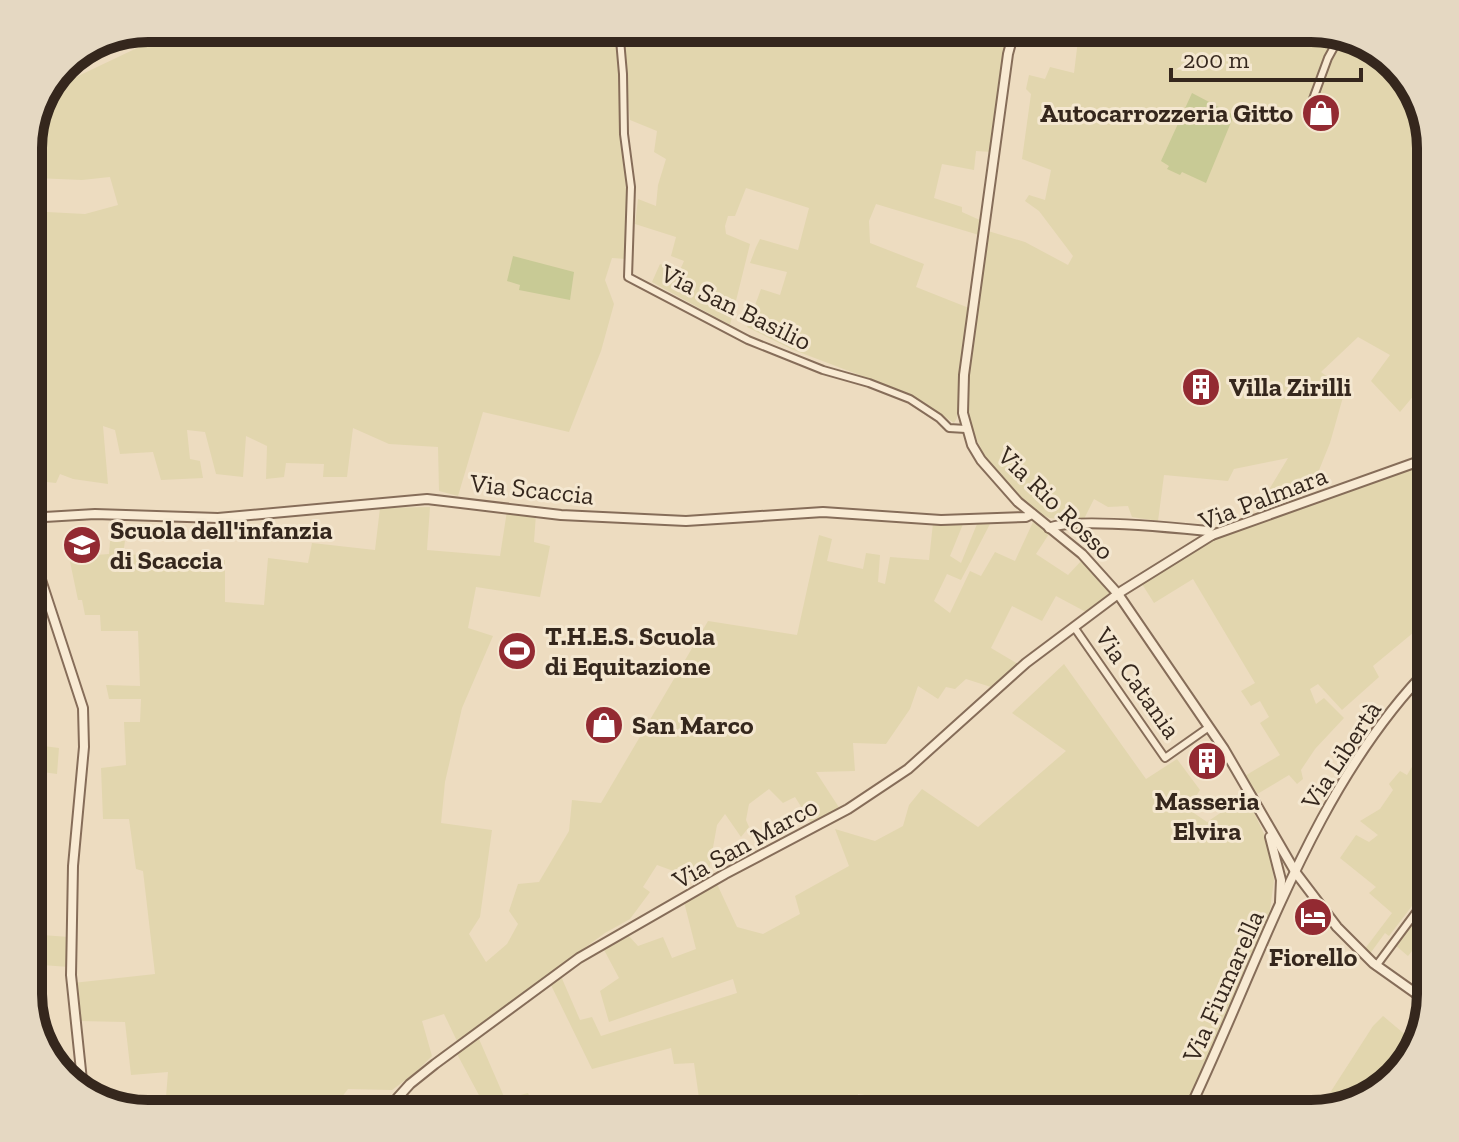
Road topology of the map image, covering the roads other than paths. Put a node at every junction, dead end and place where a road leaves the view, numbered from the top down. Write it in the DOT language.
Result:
graph roads {
  1 [pos="620,42"];
  2 [pos="1011,42"];
  3 [pos="1335,45"];
  4 [pos="1310,107"];
  5 [pos="966,429"];
  6 [pos="1417,462"];
  7 [pos="1032,514"];
  8 [pos="42,517"];
  9 [pos="1049,528"];
  10 [pos="1212,535"];
  11 [pos="42,583"];
  12 [pos="1118,594"];
  13 [pos="1074,627"];
  14 [pos="1417,683"];
  15 [pos="1209,727"];
  16 [pos="1264,822"];
  17 [pos="1296,873"];
  18 [pos="1281,880"];
  19 [pos="1291,883"];
  20 [pos="1280,906"];
  21 [pos="1417,911"];
  22 [pos="1376,966"];
  23 [pos="1417,994"];
  24 [pos="82,1077"];
  25 [pos="396,1100"];
  26 [pos="1193,1100"];
  1 -- 5 [label="street, Via San Basilio"];
  2 -- 5 [label="street, Via Rio Rosso"];
  3 -- 4 [label="street"];
  5 -- 7 [label="street, Via Rio Rosso"];
  6 -- 10 [label="street, Via Palmara"];
  7 -- 8 [label="street, Via Scaccia"];
  7 -- 9 [label="street, Via Rio Rosso"];
  9 -- 10 [label="street"];
  9 -- 12 [label="street, Via Rio Rosso"];
  10 -- 12 [label="street, Via Palmara"];
  11 -- 24 [label="street"];
  12 -- 13 [label="street, Via San Marco"];
  12 -- 15 [label="street, Via Rio Rosso"];
  13 -- 15 [label="street, Via Catania"];
  13 -- 25 [label="street, Via San Marco"];
  14 -- 17 [label="street, Via Libertà"];
  15 -- 16 [label="street, Via Rio Rosso"];
  16 -- 17 [label="street"];
  16 -- 18 [label="street"];
  17 -- 19 [label="street, Via Fiumarella"];
  17 -- 22 [label="street"];
  18 -- 19 [label="street"];
  18 -- 20 [label="street"];
  19 -- 20 [label="street, Via Fiumarella"];
  20 -- 26 [label="street, Via Fiumarella"];
  21 -- 22 [label="street"];
  22 -- 23 [label="street"];
}
